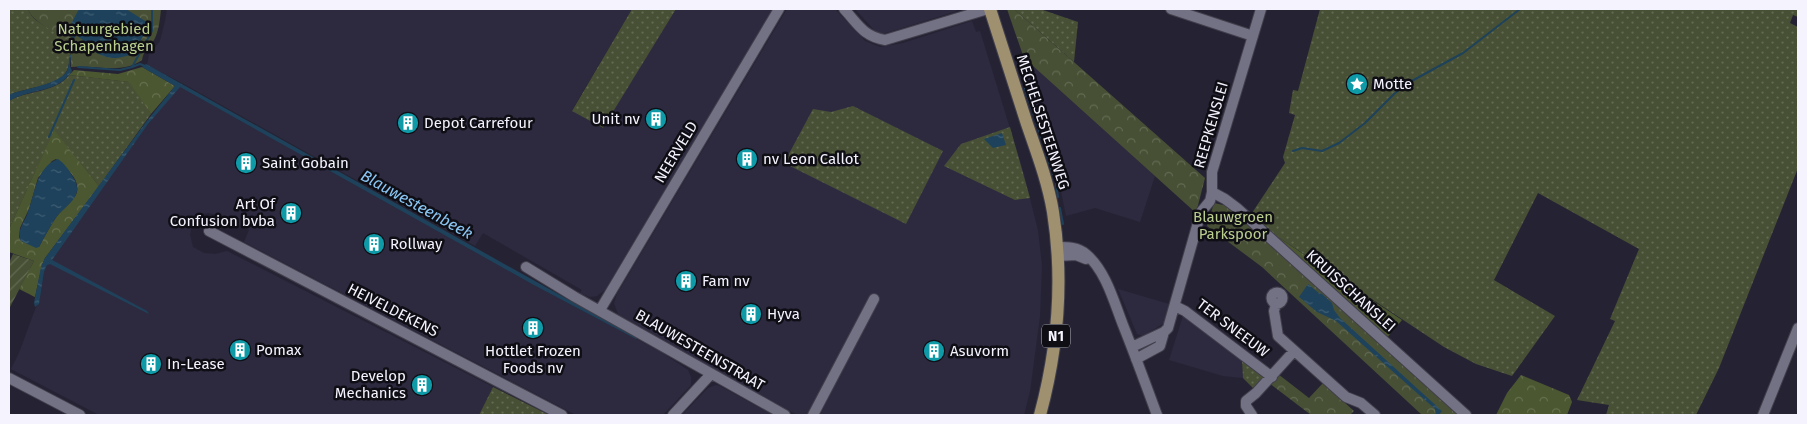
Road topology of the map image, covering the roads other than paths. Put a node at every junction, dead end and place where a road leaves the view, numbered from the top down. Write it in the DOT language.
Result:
graph roads {
  1 [pos="779,9"];
  2 [pos="844,9"];
  3 [pos="989,9"];
  4 [pos="1171,9"];
  5 [pos="1260,9"];
  6 [pos="1253,36"];
  7 [pos="1212,192"];
  8 [pos="209,231"];
  9 [pos="1057,251"];
  10 [pos="526,267"];
  11 [pos="874,299"];
  12 [pos="1276,304"];
  13 [pos="1174,306"];
  14 [pos="600,310"];
  15 [pos="1798,328"];
  16 [pos="1164,332"];
  17 [pos="1132,347"];
  18 [pos="1294,351"];
  19 [pos="1136,359"];
  20 [pos="711,374"];
  21 [pos="1272,377"];
  22 [pos="9,378"];
  23 [pos="80,415"];
  24 [pos="562,415"];
  25 [pos="673,415"];
  26 [pos="786,415"];
  27 [pos="813,415"];
  28 [pos="1040,415"];
  29 [pos="1157,415"];
  30 [pos="1252,415"];
  31 [pos="1375,415"];
  32 [pos="1466,415"];
  33 [pos="1762,415"];
  1 -- 14 [label="street, NEERVELD"];
  2 -- 3 [label="street"];
  3 -- 9 [label="main road, MECHELSESTEENWEG / N1"];
  4 -- 6 [label="street"];
  5 -- 6 [label="street, REEPKENSLEI"];
  6 -- 7 [label="street, REEPKENSLEI"];
  7 -- 13 [label="street, REEPKENSLEI"];
  7 -- 32 [label="street, KRUISSCHANSLEI"];
  8 -- 24 [label="street, HEIVELDEKENS"];
  9 -- 17 [label="street"];
  9 -- 28 [label="main road, N1"];
  10 -- 14 [label="street, BLAUWESTEENSTRAAT"];
  11 -- 27 [label="street"];
  12 -- 18 [label="street"];
  13 -- 16 [label="street, REEPKENSLEI"];
  13 -- 21 [label="street, TER SNEEUW"];
  14 -- 20 [label="street, BLAUWESTEENSTRAAT"];
  15 -- 33 [label="street"];
  16 -- 17 [label="street"];
  16 -- 19 [label="street, REEPKENSLEI"];
  17 -- 19 [label="street"];
  18 -- 21 [label="street, TER SNEEUW"];
  18 -- 31 [label="street"];
  19 -- 29 [label="street"];
  20 -- 25 [label="street"];
  20 -- 26 [label="street, BLAUWESTEENSTRAAT"];
  21 -- 30 [label="street, TER SNEEUW"];
  22 -- 23 [label="street"];
}
